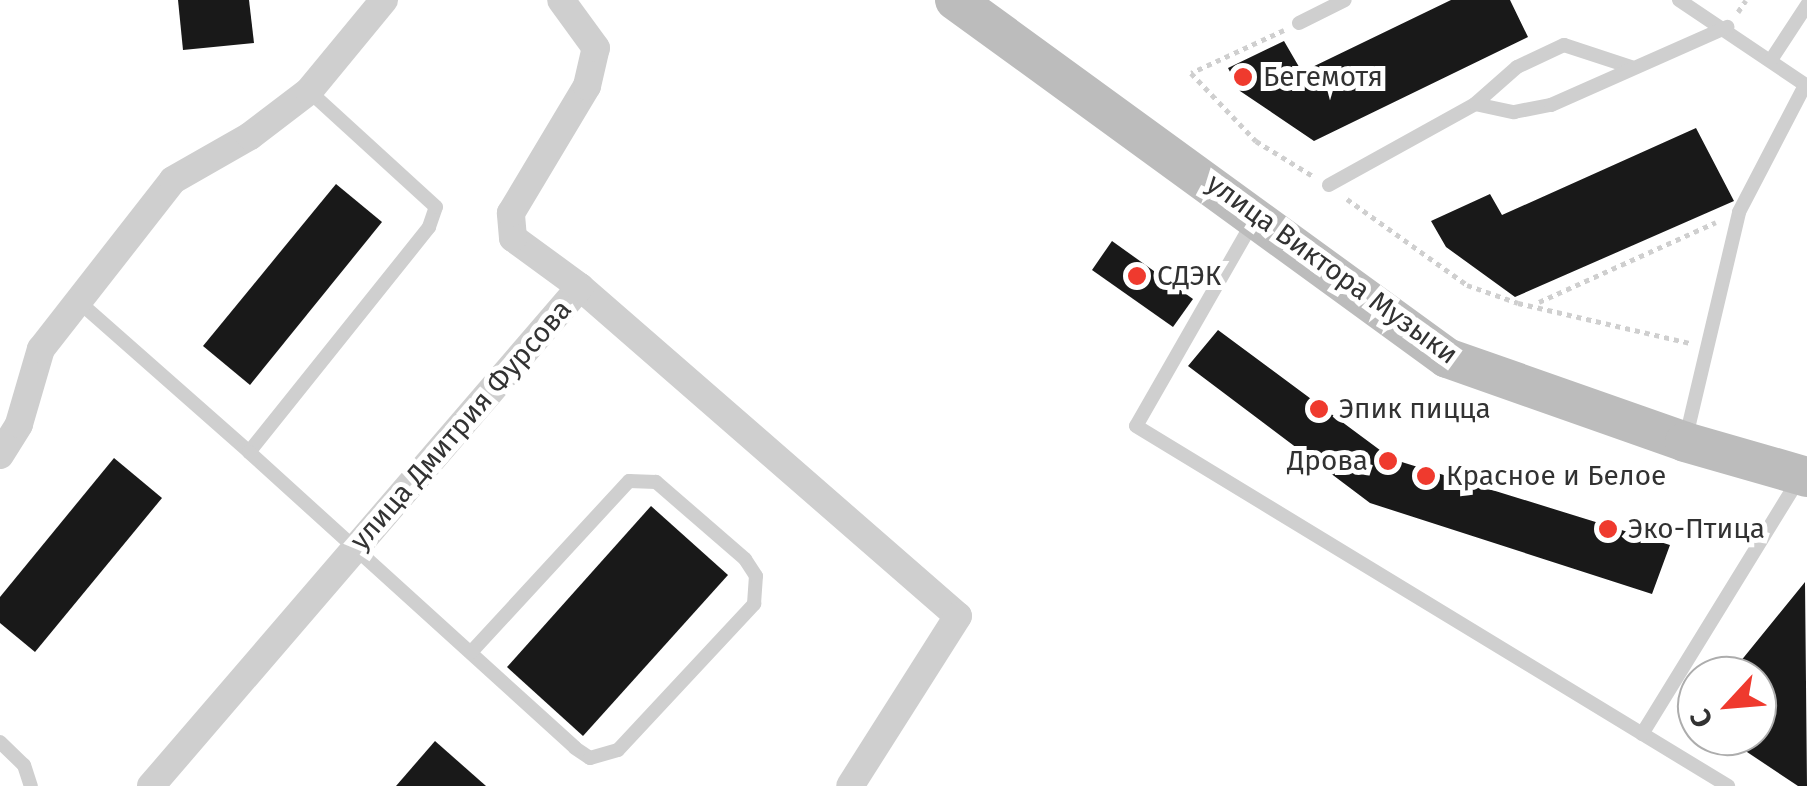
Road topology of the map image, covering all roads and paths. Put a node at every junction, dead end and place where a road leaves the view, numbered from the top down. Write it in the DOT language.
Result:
graph roads {
  1 [pos="384,0"];
  2 [pos="562,0"];
  3 [pos="954,0"];
  4 [pos="1345,0"];
  5 [pos="1680,0"];
  6 [pos="1807,5"];
  7 [pos="1298,23"];
  8 [pos="1728,27"];
  9 [pos="1771,60"];
  10 [pos="1632,67"];
  11 [pos="1806,86"];
  12 [pos="309,91"];
  13 [pos="1475,104"];
  14 [pos="1329,185"];
  15 [pos="1739,212"];
  16 [pos="1257,214"];
  17 [pos="580,287"];
  18 [pos="78,301"];
  19 [pos="1536,303"];
  20 [pos="1703,346"];
  21 [pos="1684,442"];
  22 [pos="249,452"];
  23 [pos="0,455"];
  24 [pos="1804,476"];
  25 [pos="355,547"];
  26 [pos="470,652"];
  27 [pos="1642,734"];
  28 [pos="0,742"];
  29 [pos="31,786"];
  30 [pos="151,786"];
  31 [pos="850,786"];
  32 [pos="1728,786"];
  1 -- 12 [label="street"];
  2 -- 17 [label="street, улица Дмитрия Фурсова"];
  3 -- 16 [label="street, улица Виктора Музыки"];
  4 -- 7 [label="lane"];
  5 -- 8 [label="lane"];
  6 -- 9 [label="lane"];
  7 -- 14 [label="path"];
  8 -- 9 [label="lane"];
  8 -- 10 [label="lane"];
  9 -- 11 [label="lane"];
  10 -- 13 [label="lane"];
  10 -- 13 [label="lane"];
  11 -- 15 [label="lane"];
  12 -- 18 [label="street"];
  12 -- 22 [label="lane"];
  13 -- 14 [label="lane"];
  14 -- 19 [label="path"];
  15 -- 19 [label="path"];
  15 -- 20 [label="lane"];
  16 -- 21 [label="street, улица Виктора Музыки"];
  16 -- 27 [label="lane"];
  17 -- 25 [label="street, улица Дмитрия Фурсова"];
  17 -- 31 [label="street"];
  18 -- 22 [label="lane"];
  18 -- 23 [label="street"];
  19 -- 20 [label="path"];
  20 -- 21 [label="lane"];
  21 -- 24 [label="street, улица Виктора Музыки"];
  22 -- 25 [label="lane"];
  24 -- 27 [label="lane"];
  25 -- 26 [label="lane"];
  25 -- 30 [label="street, улица Дмитрия Фурсова"];
  26 -- 26 [label="lane"];
  27 -- 32 [label="lane"];
  28 -- 29 [label="lane"];
}
